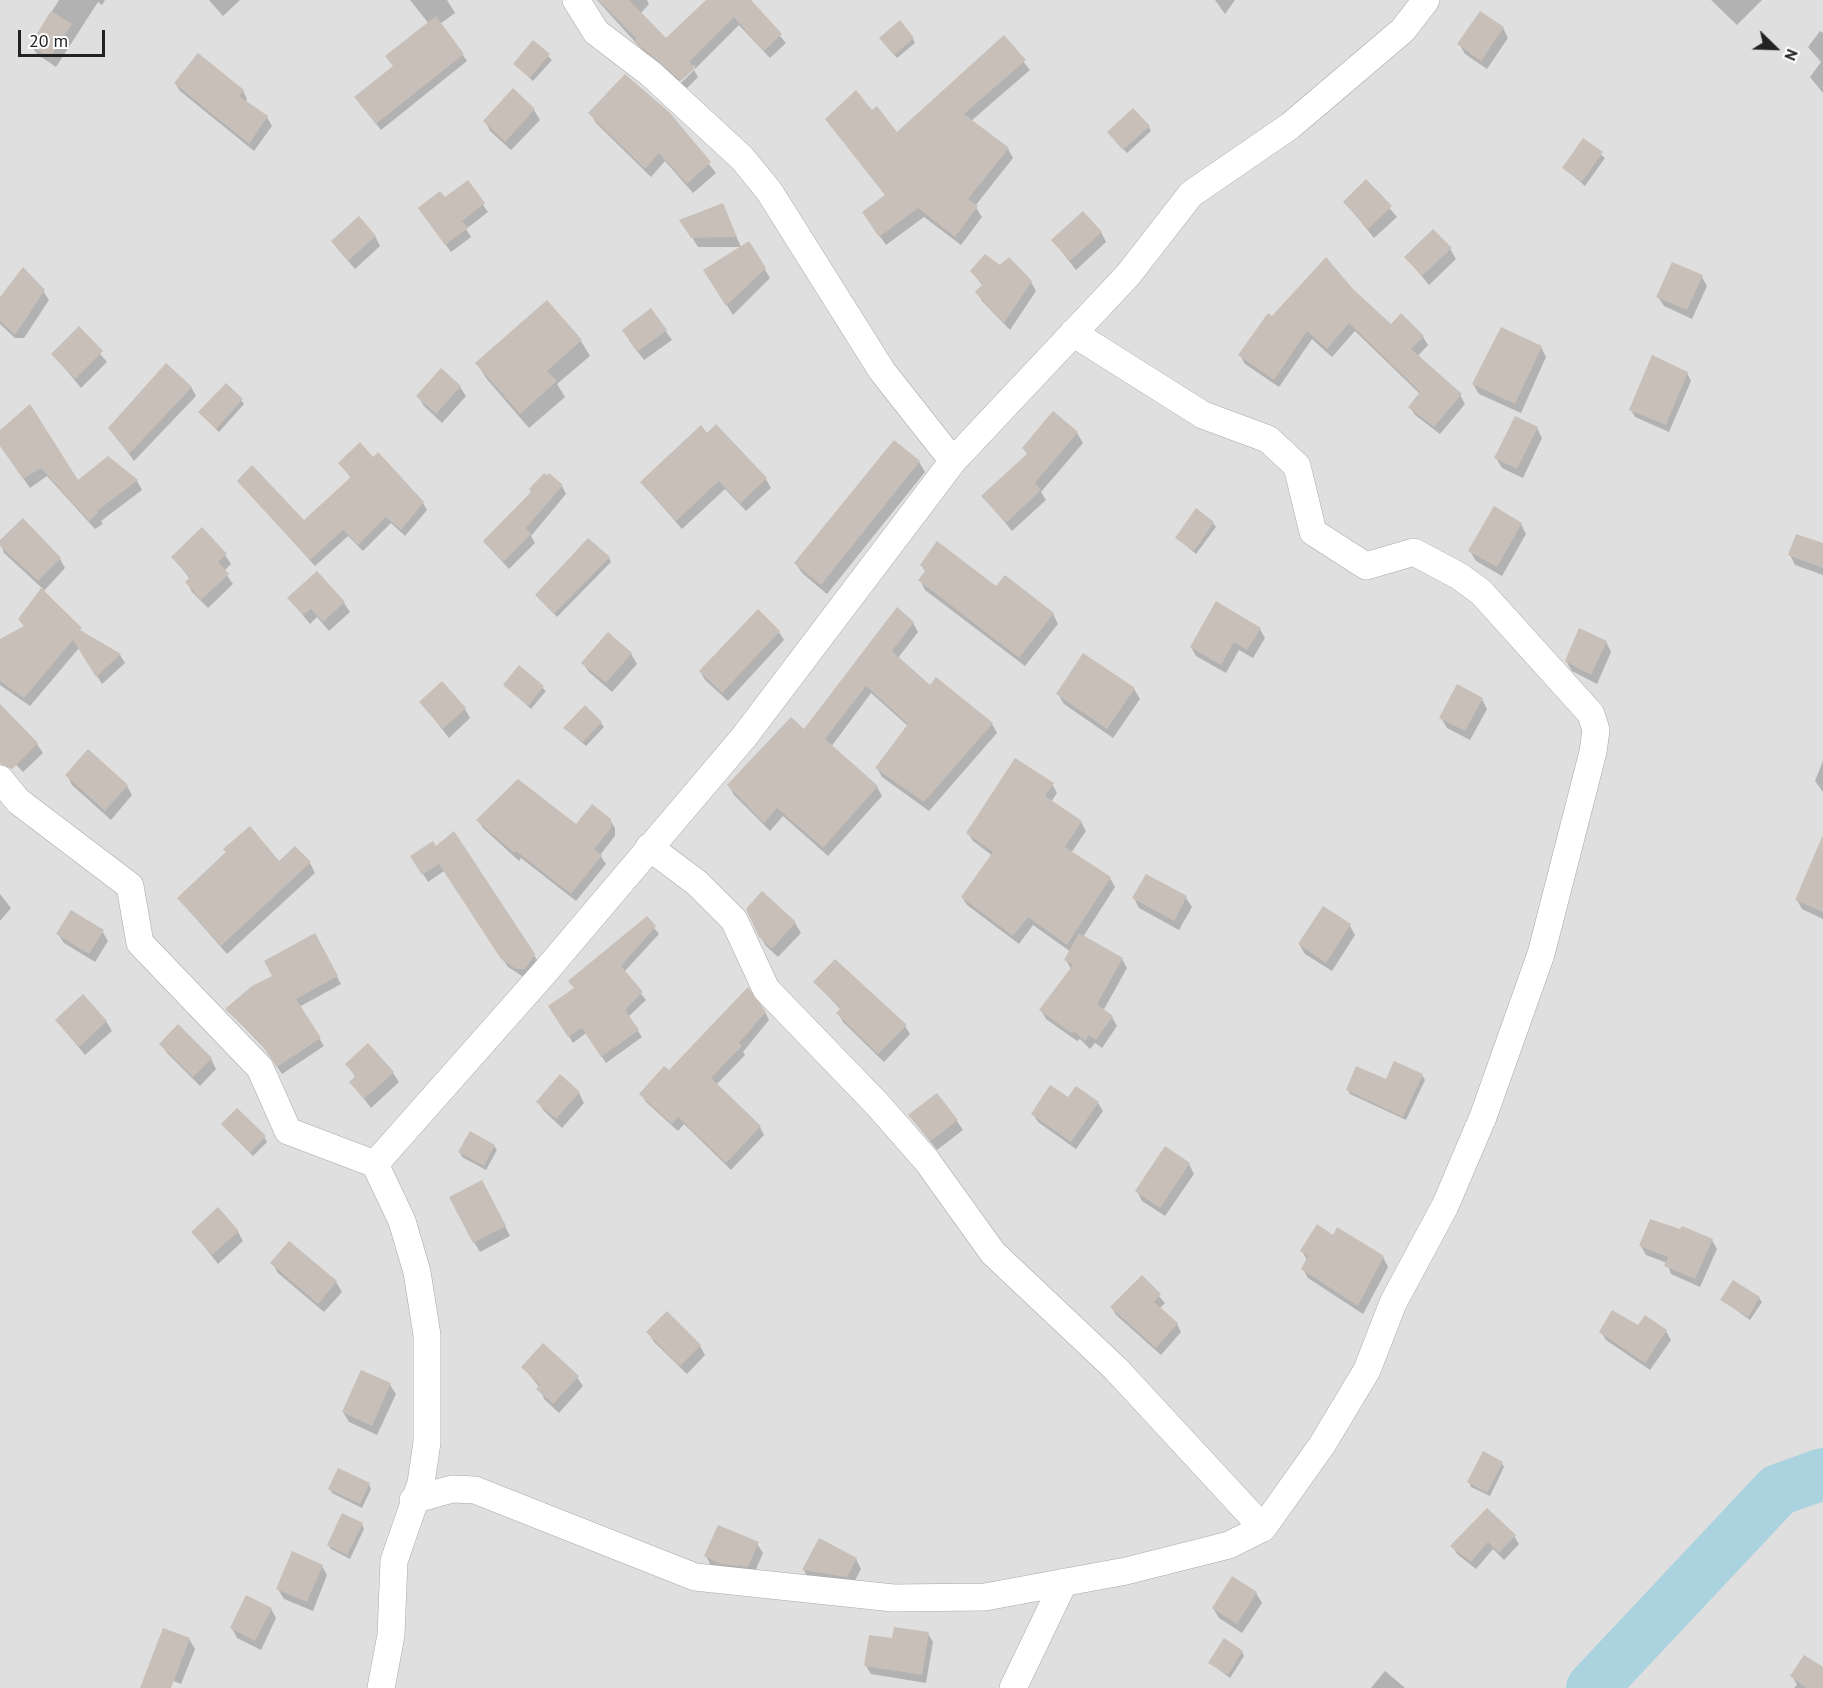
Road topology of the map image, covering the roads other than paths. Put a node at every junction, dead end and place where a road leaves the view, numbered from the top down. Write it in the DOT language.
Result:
graph roads {
  1 [pos="576,0"];
  2 [pos="1426,0"];
  3 [pos="1073,333"];
  4 [pos="953,461"];
  5 [pos="0,779"];
  6 [pos="649,847"];
  7 [pos="375,1164"];
  8 [pos="413,1500"];
  9 [pos="1263,1528"];
  10 [pos="1064,1582"];
  11 [pos="381,1688"];
  12 [pos="1013,1688"];
  1 -- 4 [label="street"];
  2 -- 3 [label="street"];
  3 -- 4 [label="street"];
  3 -- 9 [label="street"];
  4 -- 6 [label="street"];
  5 -- 7 [label="street"];
  6 -- 7 [label="street"];
  6 -- 9 [label="street"];
  7 -- 8 [label="street"];
  8 -- 10 [label="street"];
  8 -- 11 [label="street"];
  9 -- 10 [label="street"];
  10 -- 12 [label="street"];
}
